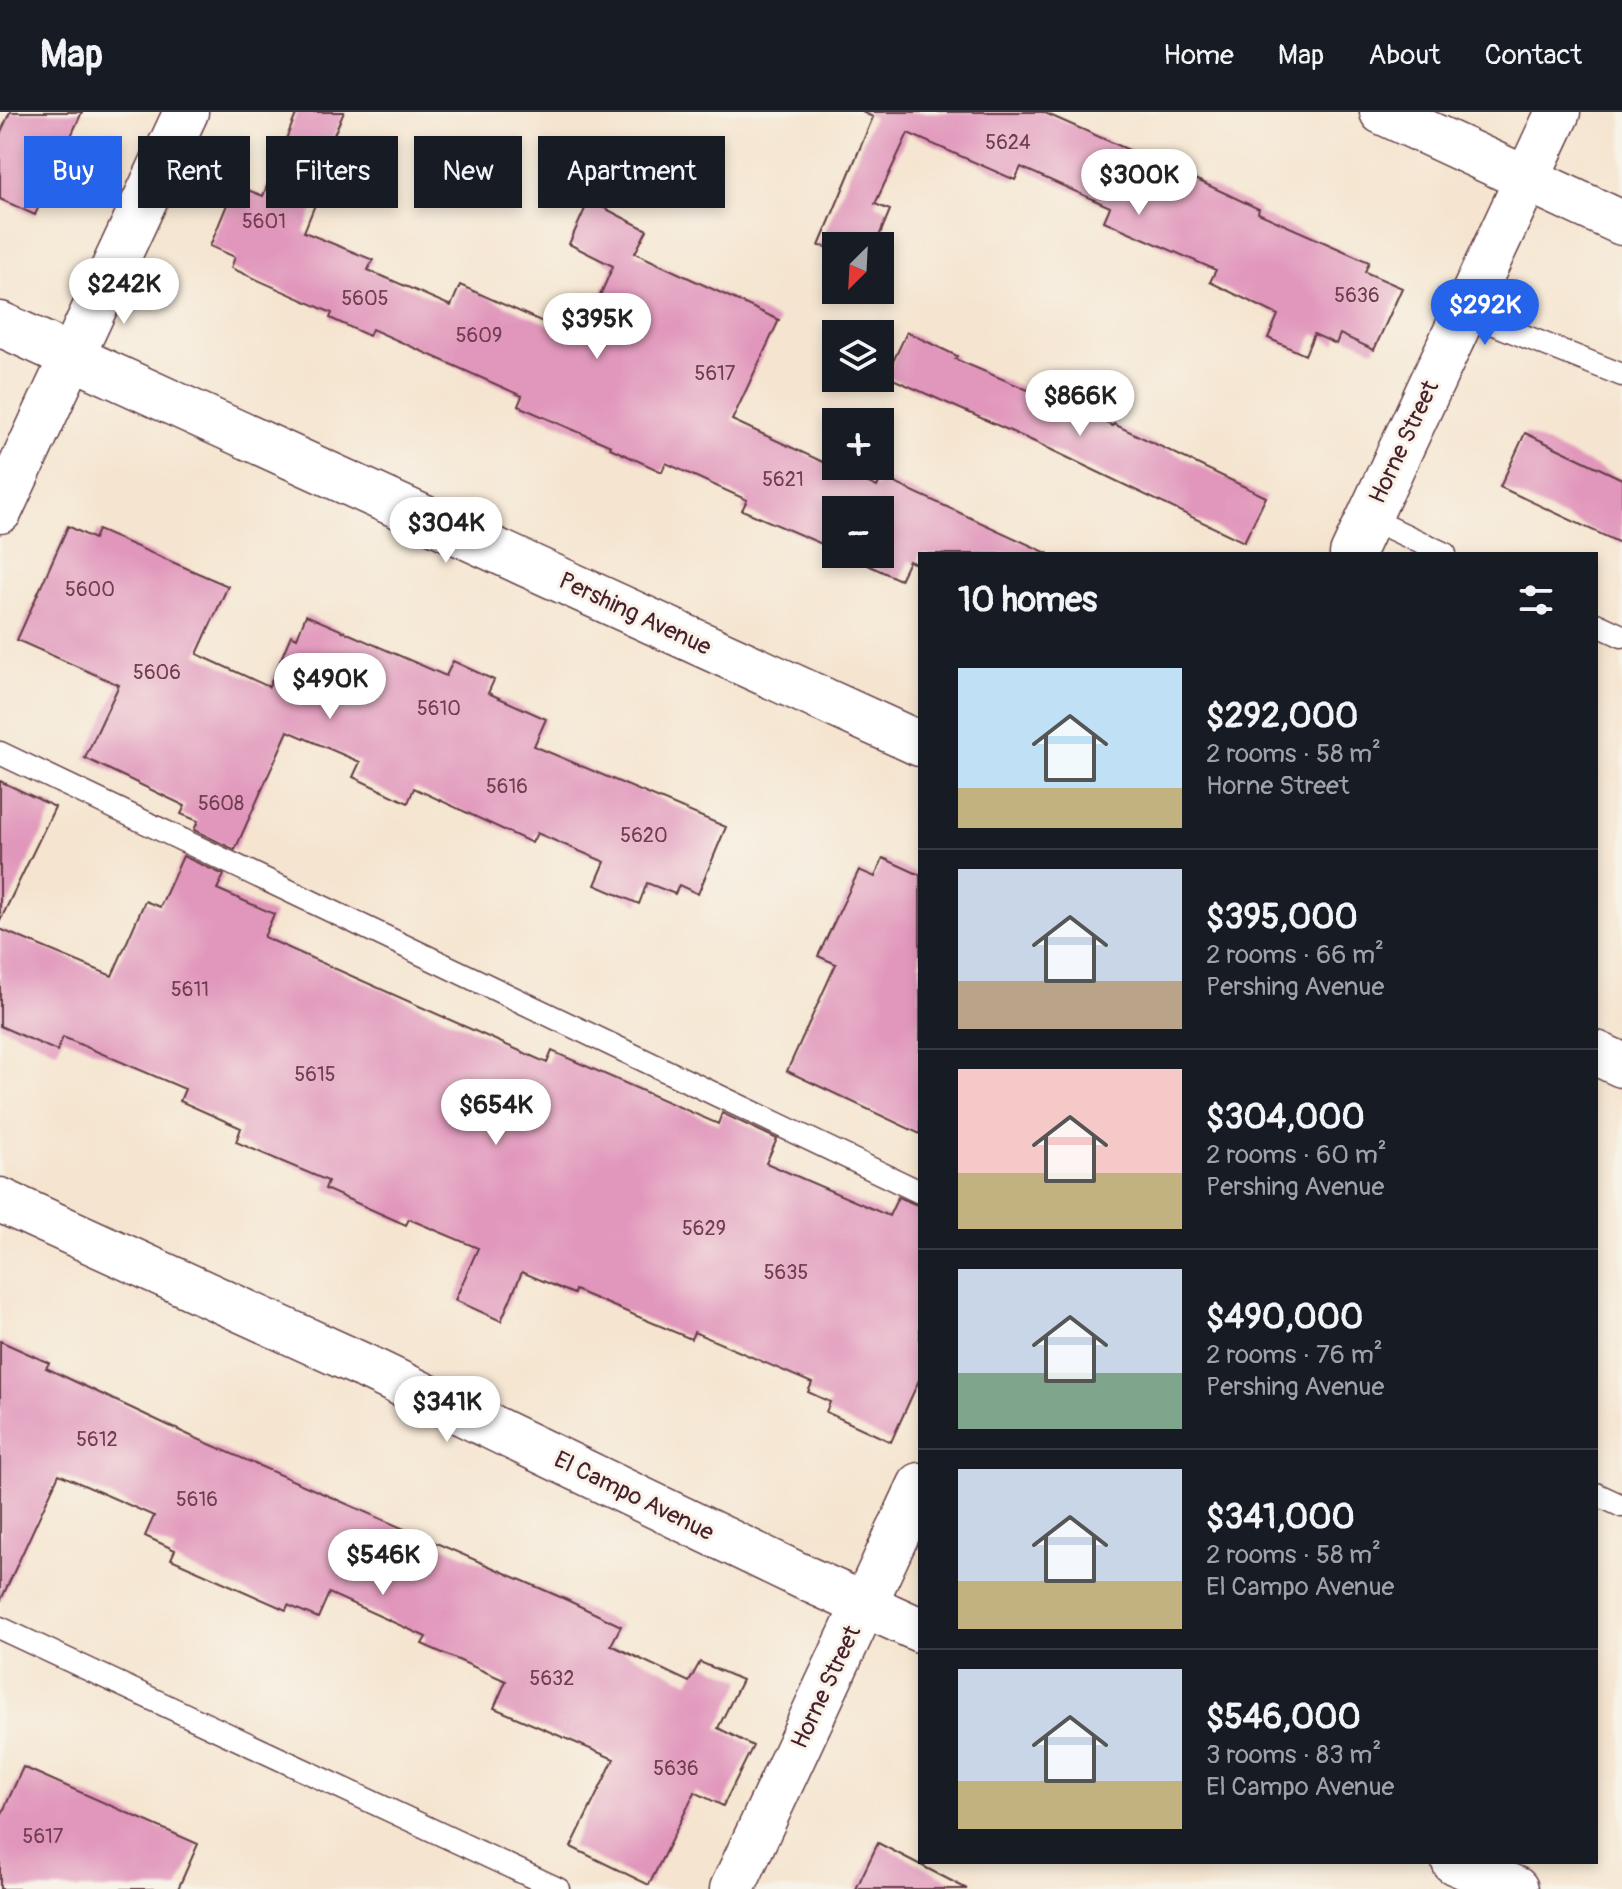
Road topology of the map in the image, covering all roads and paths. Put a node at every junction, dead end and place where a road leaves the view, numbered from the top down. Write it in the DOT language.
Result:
graph roads {
  1 [pos="186,112"];
  2 [pos="1382,112"];
  3 [pos="1558,112"];
  4 [pos="1527,179"];
  5 [pos="1622,223"];
  6 [pos="1464,312"];
  7 [pos="0,324"];
  8 [pos="73,357"];
  9 [pos="1622,375"];
  10 [pos="0,511"];
  11 [pos="1360,536"];
  12 [pos="1436,552"];
  13 [pos="1598,625"];
  14 [pos="1622,636"];
  15 [pos="918,743"];
  16 [pos="0,753"];
  17 [pos="1598,1054"];
  18 [pos="1622,1065"];
  19 [pos="918,1191"];
  20 [pos="0,1200"];
  21 [pos="918,1489"];
  22 [pos="1598,1495"];
  23 [pos="1622,1506"];
  24 [pos="864,1606"];
  25 [pos="0,1628"];
  26 [pos="918,1629"];
  27 [pos="1459,1864"];
  28 [pos="558,1889"];
  29 [pos="732,1889"];
  30 [pos="1516,1889"];
  1 -- 8 [label="street"];
  2 -- 4 [label="street"];
  3 -- 4 [label="street, Horne Street"];
  4 -- 5 [label="street"];
  4 -- 6 [label="street, Horne Street"];
  6 -- 9 [label="lane"];
  6 -- 11 [label="street, Horne Street"];
  7 -- 8 [label="street, Pershing Avenue"];
  8 -- 10 [label="street"];
  8 -- 15 [label="street, Pershing Avenue"];
  11 -- 12 [label="lane"];
  13 -- 14 [label="lane"];
  16 -- 19 [label="lane"];
  17 -- 18 [label="street"];
  20 -- 24 [label="street, El Campo Avenue"];
  21 -- 24 [label="street, Horne Street"];
  22 -- 23 [label="lane"];
  24 -- 26 [label="street, El Campo Avenue"];
  24 -- 29 [label="street, Horne Street"];
  25 -- 28 [label="lane"];
  27 -- 30 [label="street"];
}
